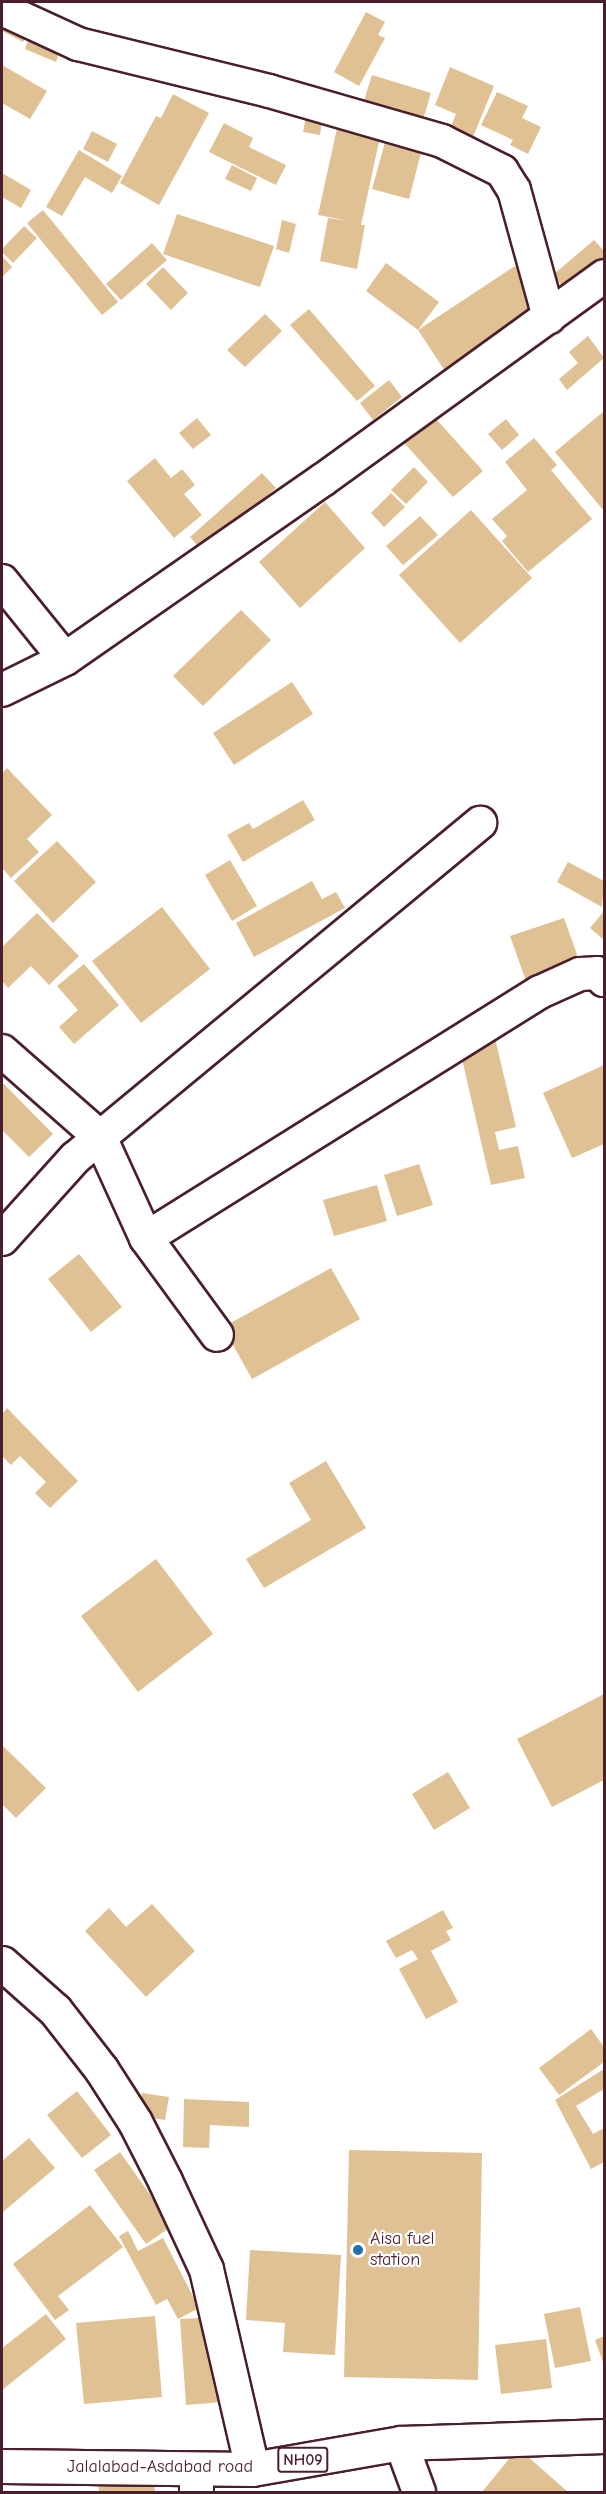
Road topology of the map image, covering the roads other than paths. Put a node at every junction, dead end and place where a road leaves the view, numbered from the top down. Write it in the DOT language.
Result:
graph roads {
  1 [pos="2,9"];
  2 [pos="604,276"];
  3 [pos="549,317"];
  4 [pos="2,581"];
  5 [pos="65,659"];
  6 [pos="2,690"];
  7 [pos="480,823"];
  8 [pos="604,980"];
  9 [pos="2,1050"];
  10 [pos="100,1137"];
  11 [pos="146,1238"];
  12 [pos="2,1239"];
  13 [pos="217,1335"];
  14 [pos="2,1963"];
  15 [pos="604,2436"];
  16 [pos="401,2444"];
  17 [pos="2,2466"];
  18 [pos="252,2469"];
  19 [pos="196,2481"];
  20 [pos="419,2493"];
  1 -- 3 [label="street"];
  2 -- 3 [label="street"];
  3 -- 5 [label="street"];
  4 -- 5 [label="street"];
  5 -- 6 [label="street"];
  7 -- 10 [label="street"];
  8 -- 11 [label="street"];
  9 -- 10 [label="street"];
  10 -- 11 [label="street"];
  10 -- 12 [label="street"];
  11 -- 13 [label="street"];
  14 -- 18 [label="main road"];
  15 -- 16 [label="main road, Jalalabad-Asdabad road / NH09"];
  16 -- 18 [label="main road, Jalalabad-Asdabad road / NH09"];
  16 -- 20 [label="street"];
  17 -- 19 [label="main road, Jalalabad-Asdabad road / NH09"];
  18 -- 19 [label="main road, Jalalabad-Asdabad road / NH09"];
}
